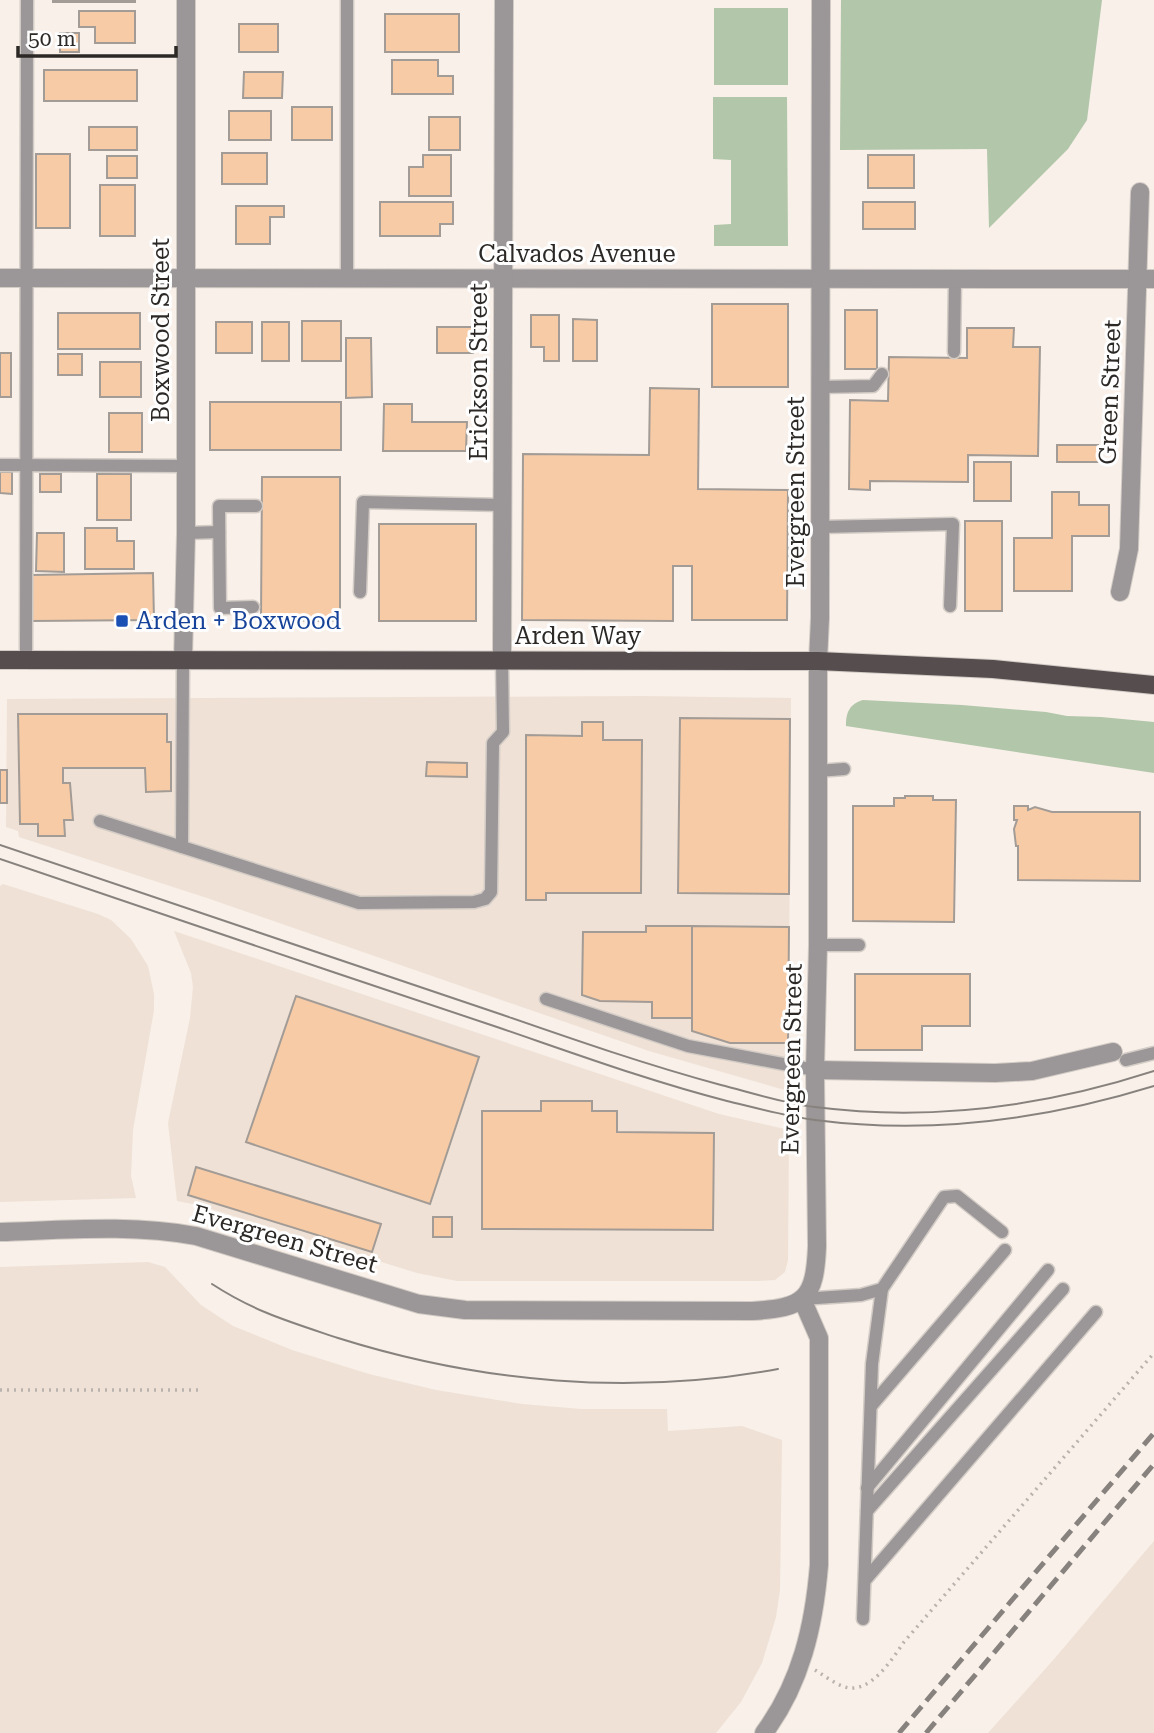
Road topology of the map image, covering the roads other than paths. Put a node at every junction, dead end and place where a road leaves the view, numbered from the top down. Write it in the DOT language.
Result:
graph roads {
  1 [pos="27,0"];
  2 [pos="186,0"];
  3 [pos="348,0"];
  4 [pos="504,0"];
  5 [pos="821,0"];
  6 [pos="1140,192"];
  7 [pos="0,278"];
  8 [pos="27,278"];
  9 [pos="186,278"];
  10 [pos="347,279"];
  11 [pos="503,279"];
  12 [pos="820,279"];
  13 [pos="955,279"];
  14 [pos="1146,279"];
  15 [pos="954,352"];
  16 [pos="882,374"];
  17 [pos="820,387"];
  18 [pos="0,465"];
  19 [pos="26,466"];
  20 [pos="186,466"];
  21 [pos="503,505"];
  22 [pos="257,506"];
  23 [pos="820,527"];
  24 [pos="219,532"];
  25 [pos="186,533"];
  26 [pos="360,592"];
  27 [pos="1119,592"];
  28 [pos="950,606"];
  29 [pos="253,607"];
  30 [pos="0,660"];
  31 [pos="26,660"];
  32 [pos="183,660"];
  33 [pos="502,660"];
  34 [pos="818,661"];
  35 [pos="1154,685"];
  36 [pos="844,769"];
  37 [pos="818,771"];
  38 [pos="100,821"];
  39 [pos="182,847"];
  40 [pos="818,945"];
  41 [pos="859,945"];
  42 [pos="545,999"];
  43 [pos="1154,1053"];
  44 [pos="1119,1056"];
  45 [pos="815,1070"];
  46 [pos="0,1232"];
  47 [pos="1002,1232"];
  48 [pos="1005,1250"];
  49 [pos="1048,1270"];
  50 [pos="882,1289"];
  51 [pos="1063,1289"];
  52 [pos="802,1299"];
  53 [pos="1096,1312"];
  54 [pos="870,1406"];
  55 [pos="867,1488"];
  56 [pos="867,1511"];
  57 [pos="866,1579"];
  58 [pos="863,1619"];
  59 [pos="764,1733"];
  1 -- 8 [label="lane"];
  2 -- 9 [label="street, Boxwood Street"];
  3 -- 10 [label="lane"];
  4 -- 11 [label="street, Erickson Street"];
  5 -- 12 [label="street, Evergreen Street"];
  6 -- 14 [label="street, Green Street"];
  7 -- 8 [label="street, Calvados Avenue"];
  8 -- 9 [label="street, Calvados Avenue"];
  8 -- 19 [label="lane"];
  9 -- 10 [label="street, Calvados Avenue"];
  9 -- 20 [label="street, Boxwood Street"];
  10 -- 11 [label="street, Calvados Avenue"];
  11 -- 12 [label="street, Calvados Avenue"];
  11 -- 21 [label="street, Erickson Street"];
  12 -- 13 [label="street, Calvados Avenue"];
  12 -- 17 [label="street, Evergreen Street"];
  13 -- 14 [label="street, Calvados Avenue"];
  13 -- 15 [label="lane"];
  14 -- 27 [label="street, Green Street"];
  16 -- 17 [label="lane"];
  17 -- 23 [label="street, Evergreen Street"];
  18 -- 19 [label="lane"];
  19 -- 20 [label="lane"];
  19 -- 31 [label="lane"];
  20 -- 25 [label="street, Boxwood Street"];
  21 -- 26 [label="lane"];
  21 -- 33 [label="street, Erickson Street"];
  22 -- 24 [label="lane"];
  23 -- 28 [label="lane"];
  23 -- 34 [label="street, Evergreen Street"];
  24 -- 25 [label="lane"];
  24 -- 29 [label="lane"];
  25 -- 32 [label="street, Boxwood Street"];
  30 -- 31 [label="main road, Arden Way"];
  31 -- 32 [label="main road, Arden Way"];
  32 -- 33 [label="main road, Arden Way"];
  32 -- 39 [label="lane"];
  33 -- 34 [label="main road, Arden Way"];
  33 -- 39 [label="lane"];
  34 -- 35 [label="main road, Arden Way"];
  34 -- 37 [label="street, Evergreen Street"];
  36 -- 37 [label="lane"];
  37 -- 40 [label="street, Evergreen Street"];
  38 -- 39 [label="lane"];
  40 -- 41 [label="lane"];
  40 -- 45 [label="street, Evergreen Street"];
  42 -- 45 [label="lane"];
  43 -- 44 [label="lane"];
  44 -- 45 [label="street"];
  45 -- 52 [label="street, Evergreen Street"];
  46 -- 52 [label="street, Evergreen Street"];
  47 -- 50 [label="lane"];
  48 -- 54 [label="lane"];
  49 -- 55 [label="lane"];
  50 -- 52 [label="lane"];
  50 -- 54 [label="lane"];
  51 -- 56 [label="lane"];
  52 -- 59 [label="street"];
  53 -- 57 [label="lane"];
  54 -- 55 [label="lane"];
  55 -- 56 [label="lane"];
  56 -- 57 [label="lane"];
  57 -- 58 [label="lane"];
}
